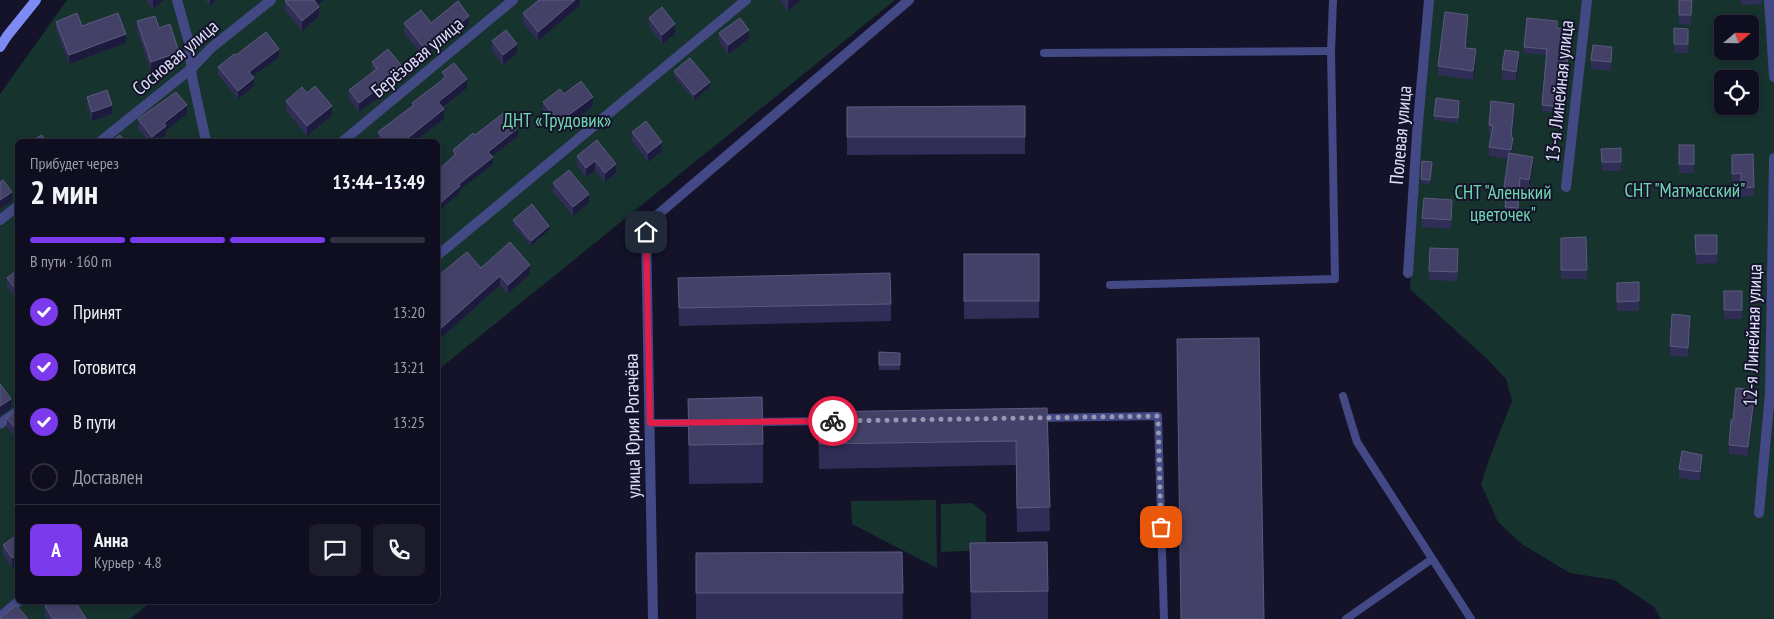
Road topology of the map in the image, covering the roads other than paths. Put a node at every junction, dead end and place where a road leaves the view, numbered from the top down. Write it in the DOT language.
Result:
graph roads {
  1 [pos="36,0"];
  2 [pos="178,0"];
  3 [pos="271,0"];
  4 [pos="513,0"];
  5 [pos="746,0"];
  6 [pos="909,0"];
  7 [pos="1333,0"];
  8 [pos="1429,0"];
  9 [pos="1587,0"];
  10 [pos="1769,0"];
  11 [pos="0,47"];
  12 [pos="1331,50"];
  13 [pos="1044,53"];
  14 [pos="192,68"];
  15 [pos="1774,78"];
  16 [pos="103,139"];
  17 [pos="206,139"];
  18 [pos="345,139"];
  19 [pos="1774,158"];
  20 [pos="1566,187"];
  21 [pos="15,208"];
  22 [pos="0,220"];
  23 [pos="440,253"];
  24 [pos="1408,273"];
  25 [pos="1110,285"];
  26 [pos="1344,396"];
  27 [pos="15,412"];
  28 [pos="1028,418"];
  29 [pos="839,421"];
  30 [pos="710,422"];
  31 [pos="749,422"];
  32 [pos="650,423"];
  33 [pos="0,424"];
  34 [pos="1759,513"];
  35 [pos="1432,559"];
  36 [pos="15,604"];
  37 [pos="0,617"];
  38 [pos="653,619"];
  39 [pos="1164,619"];
  40 [pos="1346,619"];
  41 [pos="1471,619"];
  1 -- 11 [label="main road"];
  2 -- 14 [label="street"];
  3 -- 14 [label="street, Сосновая улица"];
  4 -- 18 [label="street, Берёзовая улица"];
  5 -- 23 [label="street"];
  6 -- 32 [label="street, улица Юрия Рогачёва"];
  7 -- 12 [label="lane"];
  8 -- 24 [label="street, Полевая улица"];
  9 -- 20 [label="street, 13-я Линейная улица"];
  10 -- 15 [label="street"];
  12 -- 13 [label="lane"];
  12 -- 25 [label="lane"];
  14 -- 16 [label="street, Сосновая улица"];
  14 -- 17 [label="street"];
  19 -- 34 [label="street, 12-я Линейная улица"];
  21 -- 22 [label="street"];
  26 -- 35 [label="lane"];
  27 -- 33 [label="street"];
  28 -- 39 [label="lane"];
  29 -- 31 [label="lane"];
  30 -- 32 [label="lane"];
  32 -- 38 [label="street, улица Юрия Рогачёва"];
  35 -- 40 [label="lane"];
  35 -- 41 [label="lane"];
  36 -- 37 [label="street"];
}
